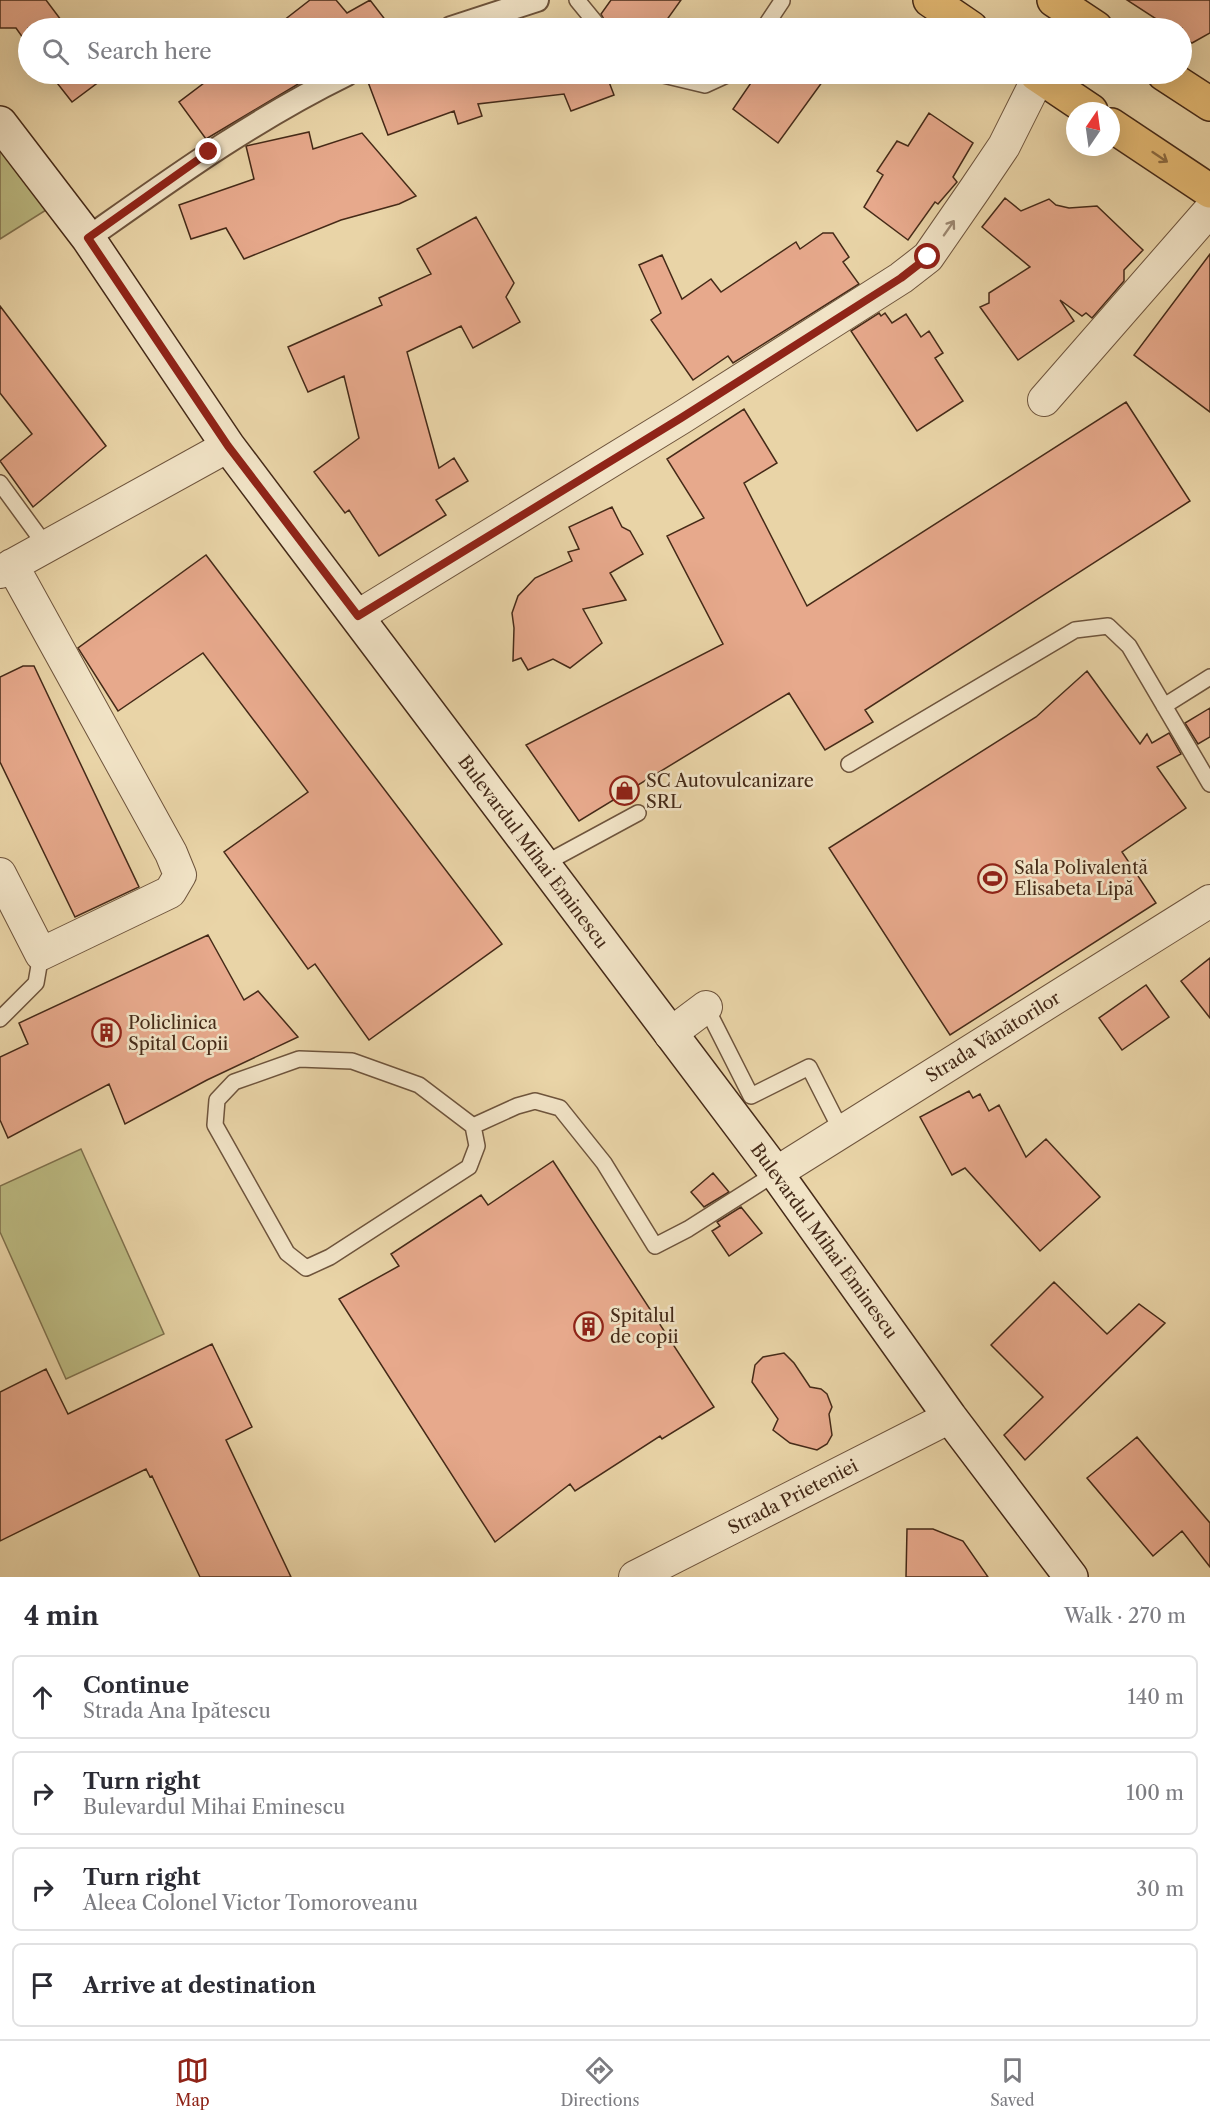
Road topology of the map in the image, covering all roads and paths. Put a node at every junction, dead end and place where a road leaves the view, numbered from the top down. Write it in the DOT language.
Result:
graph roads {
  1 [pos="537,0"];
  2 [pos="576,0"];
  3 [pos="930,0"];
  4 [pos="1054,0"];
  5 [pos="782,1"];
  6 [pos="482,18"];
  7 [pos="591,18"];
  8 [pos="771,18"];
  9 [pos="956,18"];
  10 [pos="1081,18"];
  11 [pos="327,84"];
  12 [pos="1033,84"];
  13 [pos="1050,84"];
  14 [pos="1179,84"];
  15 [pos="1078,102"];
  16 [pos="1210,104"];
  17 [pos="0,123"];
  18 [pos="1120,131"];
  19 [pos="1210,191"];
  20 [pos="1210,210"];
  21 [pos="88,238"];
  22 [pos="1044,400"];
  23 [pos="228,446"];
  24 [pos="0,483"];
  25 [pos="46,546"];
  26 [pos="6,569"];
  27 [pos="358,616"];
  28 [pos="1210,677"];
  29 [pos="1164,706"];
  30 [pos="849,764"];
  31 [pos="1210,784"];
  32 [pos="638,813"];
  33 [pos="542,865"];
  34 [pos="0,874"];
  35 [pos="1210,901"];
  36 [pos="41,954"];
  37 [pos="706,1007"];
  38 [pos="0,1018"];
  39 [pos="670,1034"];
  40 [pos="473,1126"];
  41 [pos="842,1132"];
  42 [pos="776,1173"];
  43 [pos="950,1417"];
  44 [pos="635,1577"];
  45 [pos="1071,1577"];
  1 -- 6 [label="street"];
  2 -- 7 [label="lane"];
  3 -- 9 [label="main road"];
  4 -- 10 [label="main road"];
  5 -- 8 [label="lane"];
  11 -- 21 [label="street"];
  27 -- 12 [label="street, one-way"];
  13 -- 15 [label="main road"];
  14 -- 16 [label="main road"];
  17 -- 21 [label="main road, Bulevardul Mihai Eminescu"];
  18 -- 19 [label="main road, one-way"];
  20 -- 22 [label="street"];
  21 -- 23 [label="main road, Bulevardul Mihai Eminescu"];
  23 -- 25 [label="street"];
  23 -- 27 [label="main road, Bulevardul Mihai Eminescu"];
  24 -- 25 [label="lane"];
  25 -- 26 [label="street"];
  26 -- 36 [label="street"];
  27 -- 33 [label="main road, Bulevardul Mihai Eminescu"];
  28 -- 29 [label="lane"];
  29 -- 30 [label="lane"];
  29 -- 31 [label="lane"];
  32 -- 33 [label="lane"];
  33 -- 39 [label="main road, Bulevardul Mihai Eminescu"];
  34 -- 36 [label="street"];
  35 -- 41 [label="street, Strada Vânătorilor"];
  36 -- 38 [label="lane"];
  37 -- 39 [label="street"];
  37 -- 41 [label="lane"];
  39 -- 42 [label="main road, Bulevardul Mihai Eminescu"];
  40 -- 40 [label="lane"];
  40 -- 42 [label="lane"];
  41 -- 42 [label="street, Strada Vânătorilor"];
  42 -- 43 [label="main road, Bulevardul Mihai Eminescu"];
  43 -- 44 [label="street, Strada Prieteniei"];
  43 -- 45 [label="main road, Bulevardul Mihai Eminescu"];
}
